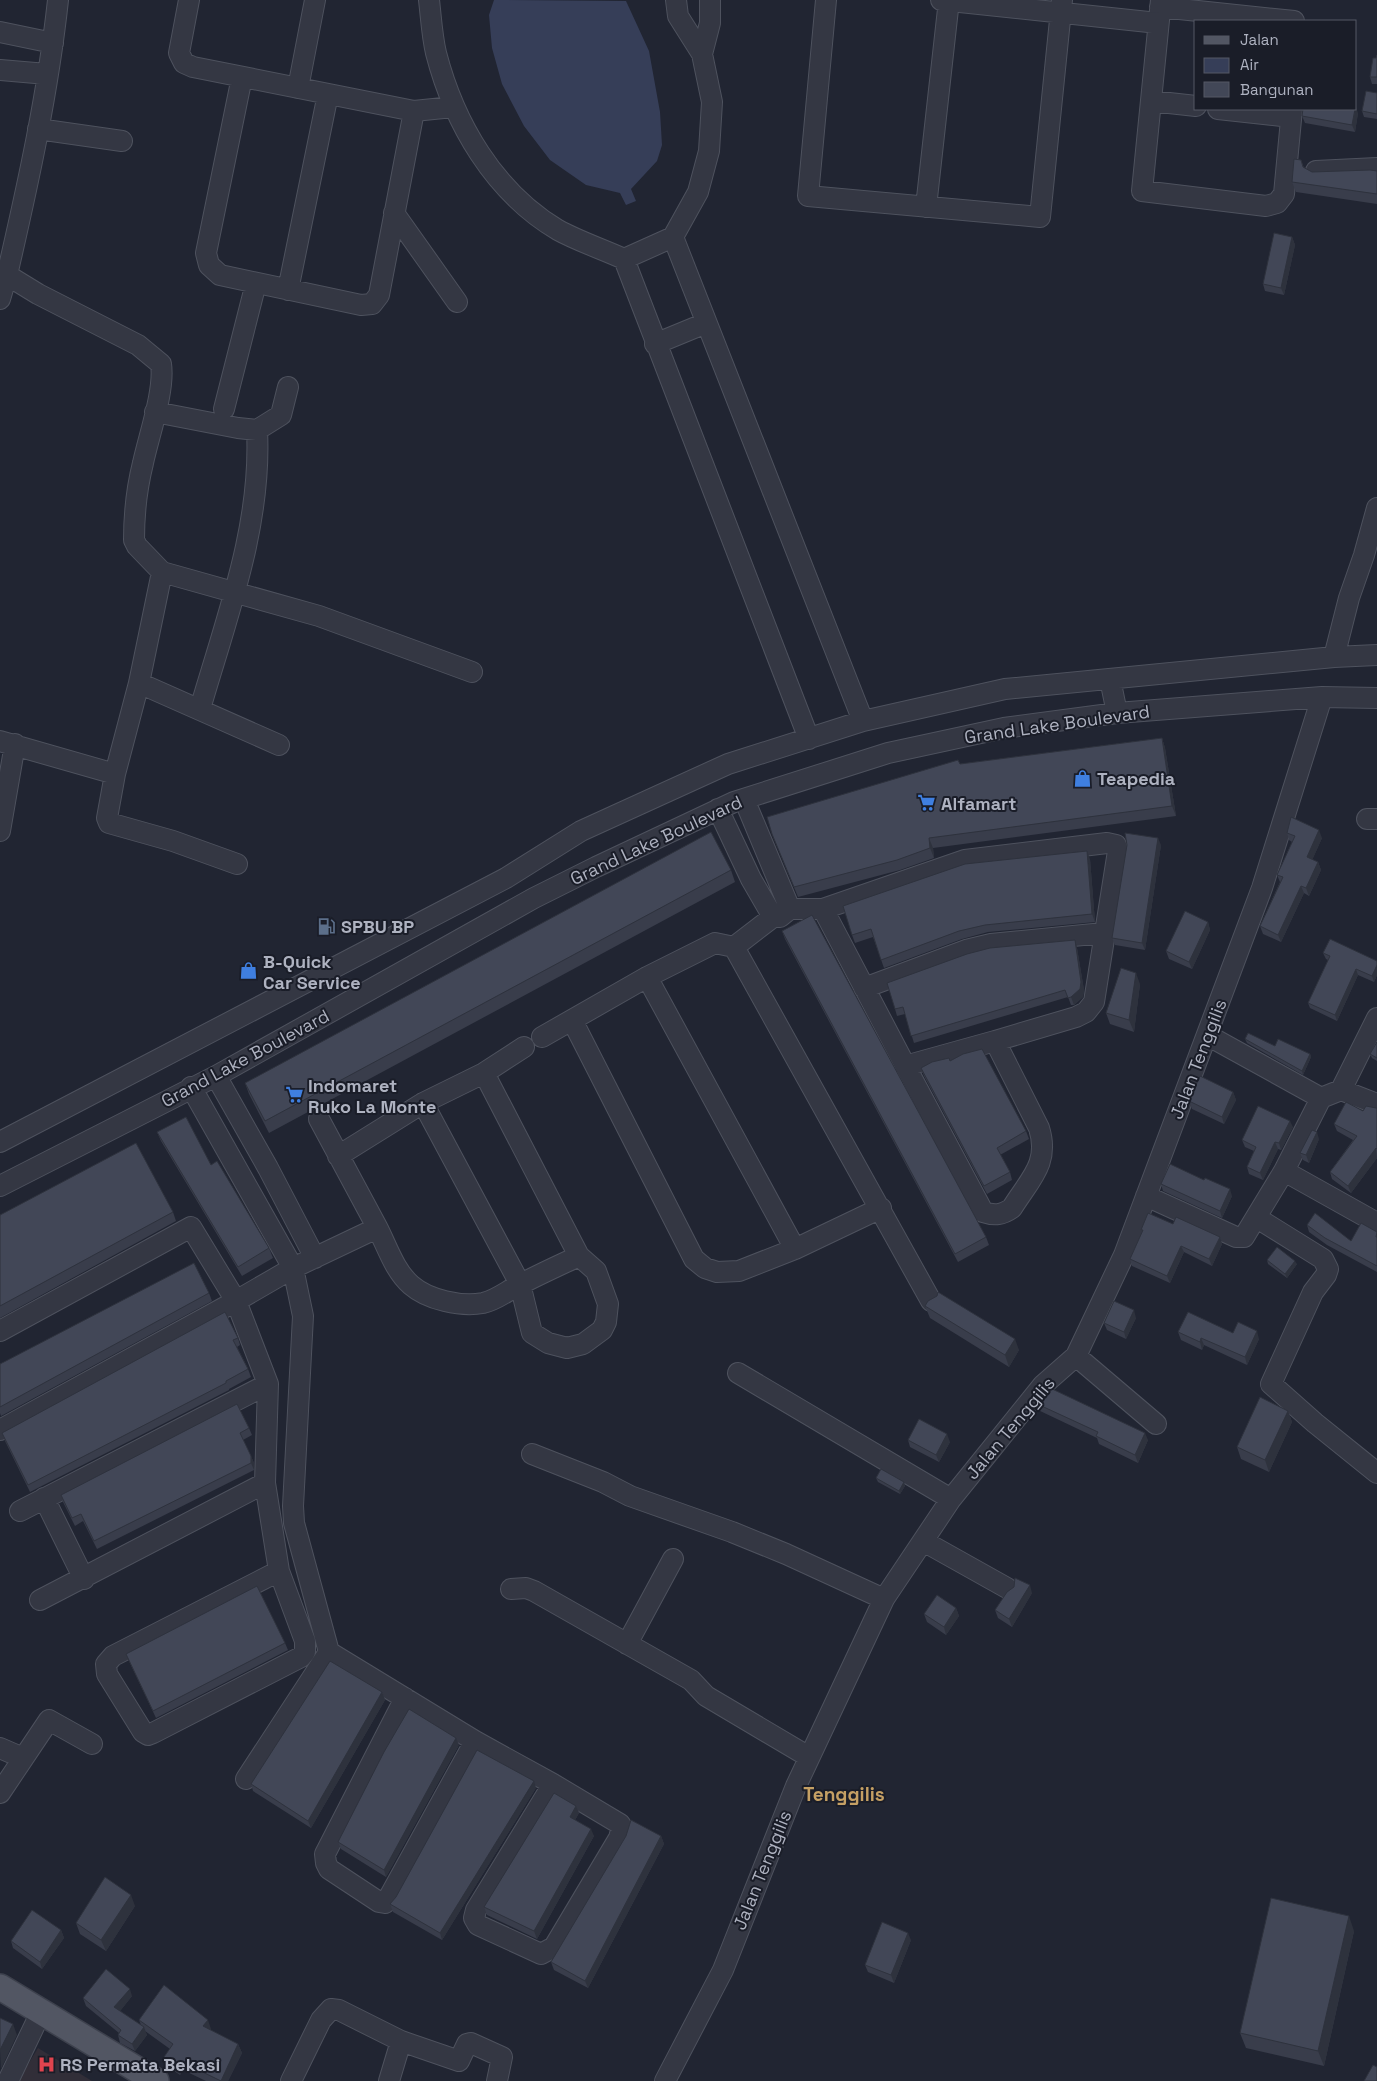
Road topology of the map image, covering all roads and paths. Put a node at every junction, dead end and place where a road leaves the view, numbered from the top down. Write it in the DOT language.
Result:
graph roads {
  1 [pos="58,0"];
  2 [pos="189,0"];
  3 [pos="315,0"];
  4 [pos="429,0"];
  5 [pos="676,0"];
  6 [pos="712,0"];
  7 [pos="826,0"];
  8 [pos="946,0"];
  9 [pos="1062,6"];
  10 [pos="1160,10"];
  11 [pos="1282,20"];
  12 [pos="0,32"];
  13 [pos="53,43"];
  14 [pos="702,54"];
  15 [pos="0,70"];
  16 [pos="47,74"];
  17 [pos="242,77"];
  18 [pos="298,88"];
  19 [pos="328,94"];
  20 [pos="1151,101"];
  21 [pos="1194,106"];
  22 [pos="453,107"];
  23 [pos="1236,110"];
  24 [pos="414,111"];
  25 [pos="1292,113"];
  26 [pos="38,129"];
  27 [pos="122,141"];
  28 [pos="1377,168"];
  29 [pos="1316,171"];
  30 [pos="926,206"];
  31 [pos="394,213"];
  32 [pos="673,237"];
  33 [pos="624,259"];
  34 [pos="8,275"];
  35 [pos="256,283"];
  36 [pos="288,290"];
  37 [pos="0,299"];
  38 [pos="457,302"];
  39 [pos="706,323"];
  40 [pos="655,344"];
  41 [pos="288,387"];
  42 [pos="224,409"];
  43 [pos="155,412"];
  44 [pos="258,430"];
  45 [pos="1377,508"];
  46 [pos="162,572"];
  47 [pos="234,592"];
  48 [pos="1377,655"];
  49 [pos="1334,656"];
  50 [pos="472,672"];
  51 [pos="1110,678"];
  52 [pos="139,683"];
  53 [pos="1322,697"];
  54 [pos="1377,698"];
  55 [pos="200,709"];
  56 [pos="1117,713"];
  57 [pos="863,721"];
  58 [pos="809,738"];
  59 [pos="8,742"];
  60 [pos="279,745"];
  61 [pos="115,774"];
  62 [pos="744,799"];
  63 [pos="718,809"];
  64 [pos="0,830"];
  65 [pos="237,864"];
  66 [pos="824,909"];
  67 [pos="782,913"];
  68 [pos="1104,933"];
  69 [pos="734,947"];
  70 [pos="647,977"];
  71 [pos="864,988"];
  72 [pos="572,1020"];
  73 [pos="1377,1020"];
  74 [pos="1207,1035"];
  75 [pos="542,1037"];
  76 [pos="995,1041"];
  77 [pos="524,1047"];
  78 [pos="905,1066"];
  79 [pos="484,1073"];
  80 [pos="216,1076"];
  81 [pos="192,1087"];
  82 [pos="1341,1090"];
  83 [pos="1321,1098"];
  84 [pos="423,1104"];
  85 [pos="1377,1104"];
  86 [pos="318,1119"];
  87 [pos="0,1142"];
  88 [pos="338,1156"];
  89 [pos="268,1168"];
  90 [pos="1284,1170"];
  91 [pos="243,1181"];
  92 [pos="0,1186"];
  93 [pos="1146,1196"];
  94 [pos="881,1208"];
  95 [pos="1257,1218"];
  96 [pos="1377,1223"];
  97 [pos="377,1228"];
  98 [pos="795,1249"];
  99 [pos="579,1256"];
  100 [pos="315,1258"];
  101 [pos="293,1268"];
  102 [pos="520,1284"];
  103 [pos="931,1301"];
  104 [pos="236,1302"];
  105 [pos="0,1331"];
  106 [pos="1076,1356"];
  107 [pos="738,1372"];
  108 [pos="268,1384"];
  109 [pos="1156,1424"];
  110 [pos="0,1430"];
  111 [pos="532,1454"];
  112 [pos="1377,1473"];
  113 [pos="265,1483"];
  114 [pos="44,1498"];
  115 [pos="951,1500"];
  116 [pos="20,1511"];
  117 [pos="923,1541"];
  118 [pos="673,1559"];
  119 [pos="279,1571"];
  120 [pos="84,1578"];
  121 [pos="1007,1588"];
  122 [pos="511,1590"];
  123 [pos="884,1599"];
  124 [pos="40,1600"];
  125 [pos="627,1644"];
  126 [pos="329,1652"];
  127 [pos="406,1698"];
  128 [pos="475,1741"];
  129 [pos="92,1744"];
  130 [pos="0,1748"];
  131 [pos="810,1757"];
  132 [pos="23,1758"];
  133 [pos="246,1779"];
  134 [pos="554,1784"];
  135 [pos="0,1793"];
  136 [pos="0,1987"];
  137 [pos="41,2012"];
  138 [pos="401,2041"];
  139 [pos="8,2081"];
  140 [pos="156,2081"];
  141 [pos="292,2081"];
  142 [pos="389,2081"];
  143 [pos="497,2081"];
  144 [pos="665,2081"];
  1 -- 13 [label="street"];
  2 -- 17 [label="street"];
  3 -- 18 [label="street"];
  4 -- 22 [label="street"];
  5 -- 14 [label="street"];
  6 -- 14 [label="street"];
  7 -- 30 [label="street"];
  8 -- 9 [label="street"];
  8 -- 30 [label="street"];
  9 -- 10 [label="street"];
  9 -- 30 [label="street"];
  10 -- 11 [label="street"];
  10 -- 20 [label="street"];
  12 -- 13 [label="street"];
  13 -- 16 [label="street"];
  14 -- 32 [label="street"];
  15 -- 16 [label="street"];
  16 -- 26 [label="street"];
  17 -- 18 [label="street"];
  17 -- 35 [label="street"];
  18 -- 19 [label="street"];
  19 -- 24 [label="street"];
  19 -- 36 [label="street"];
  20 -- 21 [label="street"];
  20 -- 25 [label="street"];
  22 -- 24 [label="street"];
  22 -- 33 [label="street"];
  23 -- 25 [label="street"];
  24 -- 31 [label="street"];
  26 -- 27 [label="street"];
  26 -- 34 [label="street"];
  28 -- 29 [label="street"];
  31 -- 36 [label="street"];
  31 -- 38 [label="street"];
  32 -- 33 [label="street"];
  32 -- 39 [label="street"];
  33 -- 40 [label="street"];
  34 -- 37 [label="street"];
  34 -- 43 [label="street"];
  35 -- 36 [label="street"];
  35 -- 42 [label="street"];
  39 -- 40 [label="street"];
  39 -- 57 [label="street"];
  40 -- 58 [label="street"];
  41 -- 44 [label="street"];
  43 -- 44 [label="street"];
  43 -- 46 [label="street"];
  44 -- 47 [label="street"];
  45 -- 49 [label="street"];
  46 -- 47 [label="street"];
  46 -- 52 [label="street"];
  47 -- 50 [label="street"];
  47 -- 55 [label="street"];
  48 -- 49 [label="street, Grand Lake Boulevard"];
  49 -- 51 [label="street, Grand Lake Boulevard"];
  51 -- 56 [label="street"];
  51 -- 57 [label="street, Grand Lake Boulevard"];
  52 -- 55 [label="street"];
  52 -- 61 [label="street"];
  53 -- 54 [label="street, Grand Lake Boulevard"];
  53 -- 56 [label="street, Grand Lake Boulevard"];
  53 -- 74 [label="street, Jalan Tenggilis"];
  55 -- 60 [label="street"];
  56 -- 62 [label="street, Grand Lake Boulevard"];
  57 -- 58 [label="street, Grand Lake Boulevard"];
  58 -- 87 [label="street, Grand Lake Boulevard"];
  59 -- 61 [label="street"];
  59 -- 64 [label="street"];
  61 -- 65 [label="street"];
  62 -- 63 [label="street, Grand Lake Boulevard"];
  62 -- 67 [label="street"];
  63 -- 67 [label="street"];
  63 -- 80 [label="street, Grand Lake Boulevard"];
  66 -- 67 [label="street"];
  66 -- 68 [label="street"];
  66 -- 71 [label="street"];
  67 -- 69 [label="street"];
  68 -- 71 [label="street"];
  68 -- 76 [label="street"];
  69 -- 70 [label="street"];
  69 -- 94 [label="street"];
  70 -- 72 [label="street"];
  70 -- 98 [label="street"];
  71 -- 78 [label="street"];
  72 -- 75 [label="street"];
  72 -- 98 [label="street"];
  73 -- 82 [label="street"];
  74 -- 83 [label="street"];
  74 -- 93 [label="street, Jalan Tenggilis"];
  76 -- 78 [label="street"];
  76 -- 78 [label="street"];
  77 -- 79 [label="street"];
  79 -- 84 [label="street"];
  79 -- 99 [label="street"];
  80 -- 81 [label="street, Grand Lake Boulevard"];
  80 -- 89 [label="street"];
  81 -- 91 [label="street"];
  81 -- 92 [label="street, Grand Lake Boulevard"];
  82 -- 83 [label="street"];
  82 -- 85 [label="street"];
  83 -- 90 [label="street"];
  84 -- 88 [label="street"];
  84 -- 102 [label="street"];
  86 -- 88 [label="street"];
  88 -- 97 [label="street"];
  89 -- 91 [label="street"];
  89 -- 100 [label="street"];
  90 -- 95 [label="street"];
  90 -- 96 [label="street"];
  91 -- 101 [label="street"];
  93 -- 95 [label="street"];
  93 -- 106 [label="street, Jalan Tenggilis"];
  94 -- 98 [label="street"];
  94 -- 103 [label="street"];
  95 -- 112 [label="street"];
  97 -- 100 [label="street"];
  97 -- 102 [label="street"];
  99 -- 102 [label="street"];
  99 -- 102 [label="street"];
  100 -- 101 [label="street"];
  101 -- 104 [label="street"];
  101 -- 126 [label="street"];
  104 -- 105 [label="street"];
  104 -- 108 [label="street"];
  104 -- 110 [label="street"];
  106 -- 109 [label="street"];
  106 -- 115 [label="street, Jalan Tenggilis"];
  107 -- 115 [label="street"];
  108 -- 113 [label="street"];
  108 -- 114 [label="street"];
  111 -- 123 [label="street"];
  113 -- 119 [label="street"];
  113 -- 120 [label="street"];
  114 -- 116 [label="street"];
  114 -- 120 [label="street"];
  115 -- 117 [label="street, Jalan Tenggilis"];
  117 -- 121 [label="street"];
  117 -- 123 [label="street, Jalan Tenggilis"];
  118 -- 125 [label="street"];
  119 -- 119 [label="street"];
  120 -- 124 [label="street"];
  122 -- 125 [label="street"];
  123 -- 131 [label="street, Jalan Tenggilis"];
  125 -- 131 [label="street"];
  126 -- 127 [label="street"];
  126 -- 133 [label="street"];
  127 -- 128 [label="street"];
  127 -- 128 [label="street"];
  128 -- 134 [label="street"];
  129 -- 132 [label="street"];
  130 -- 132 [label="street"];
  131 -- 144 [label="street, Jalan Tenggilis"];
  132 -- 135 [label="street"];
  134 -- 134 [label="street"];
  136 -- 137 [label="main road"];
  137 -- 139 [label="street"];
  137 -- 140 [label="main road"];
  138 -- 141 [label="street"];
  138 -- 142 [label="street"];
  138 -- 143 [label="street"];
}
